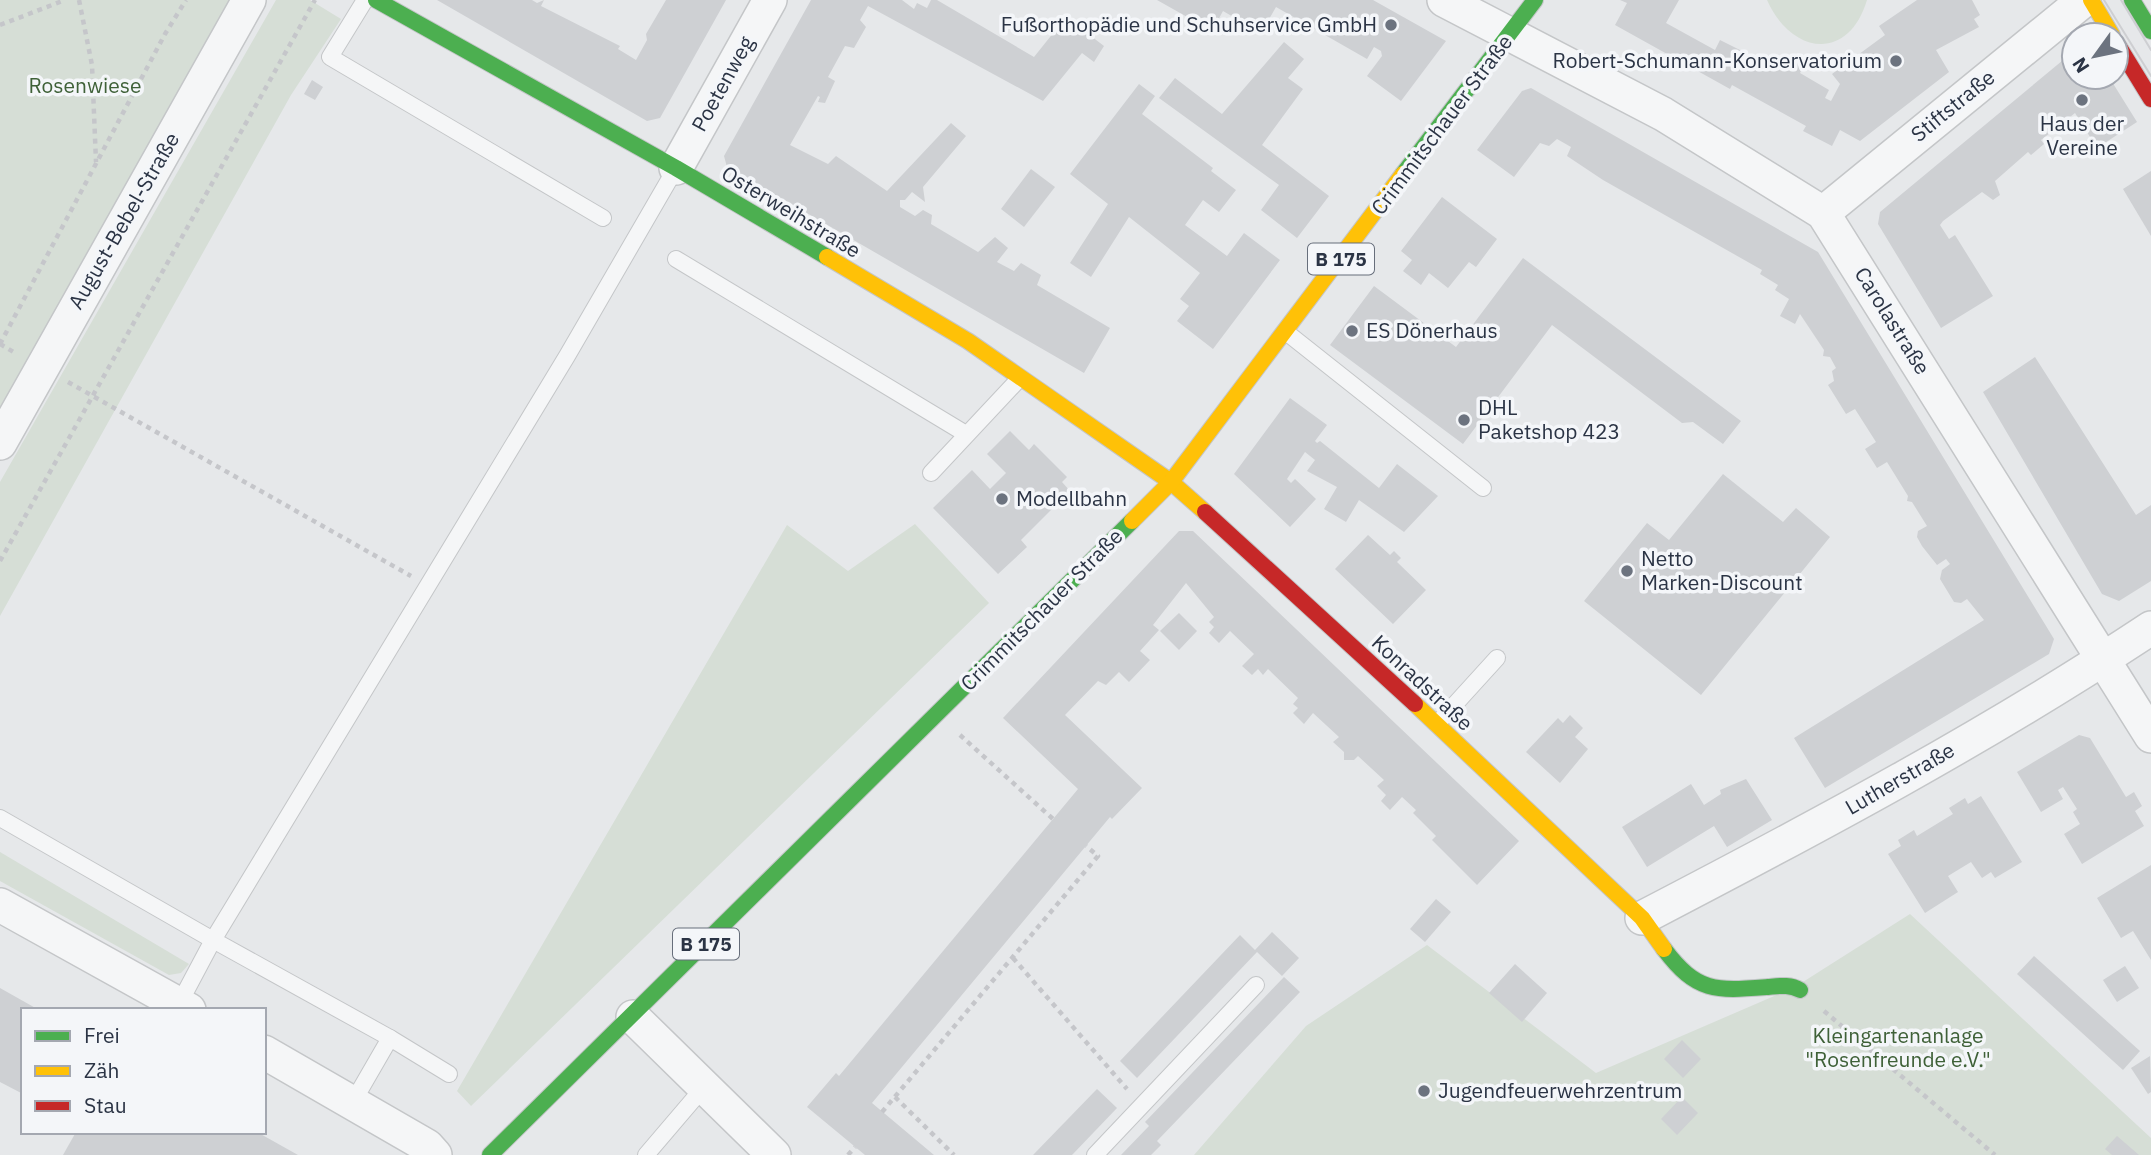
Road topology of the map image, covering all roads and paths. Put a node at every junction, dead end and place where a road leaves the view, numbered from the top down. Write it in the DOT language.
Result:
graph roads {
  1 [pos="65,0"];
  2 [pos="79,0"];
  3 [pos="186,0"];
  4 [pos="249,0"];
  5 [pos="315,0"];
  6 [pos="365,0"];
  7 [pos="376,0"];
  8 [pos="770,0"];
  9 [pos="1444,0"];
  10 [pos="1535,0"];
  11 [pos="2084,0"];
  12 [pos="2091,0"];
  13 [pos="2132,0"];
  14 [pos="2104,21"];
  15 [pos="0,25"];
  16 [pos="2151,31"];
  17 [pos="1509,36"];
  18 [pos="2130,65"];
  19 [pos="2151,99"];
  20 [pos="96,164"];
  21 [pos="676,168"];
  22 [pos="1823,212"];
  23 [pos="603,218"];
  24 [pos="676,259"];
  25 [pos="1286,331"];
  26 [pos="0,344"];
  27 [pos="41,368"];
  28 [pos="1020,377"];
  29 [pos="92,397"];
  30 [pos="966,433"];
  31 [pos="0,443"];
  32 [pos="931,473"];
  33 [pos="1171,482"];
  34 [pos="1483,488"];
  35 [pos="0,561"];
  36 [pos="428,585"];
  37 [pos="2151,628"];
  38 [pos="1497,658"];
  39 [pos="2104,659"];
  40 [pos="937,714"];
  41 [pos="1437,724"];
  42 [pos="2151,736"];
  43 [pos="0,818"];
  44 [pos="1053,819"];
  45 [pos="1086,846"];
  46 [pos="0,905"];
  47 [pos="1642,918"];
  48 [pos="213,940"];
  49 [pos="1013,958"];
  50 [pos="1256,985"];
  51 [pos="1800,990"];
  52 [pos="184,1007"];
  53 [pos="633,1017"];
  54 [pos="390,1038"];
  55 [pos="266,1053"];
  56 [pos="449,1074"];
  57 [pos="704,1087"];
  58 [pos="895,1097"];
  59 [pos="353,1102"];
  60 [pos="1142,1105"];
  61 [pos="882,1112"];
  62 [pos="855,1147"];
  63 [pos="435,1155"];
  64 [pos="490,1155"];
  65 [pos="646,1155"];
  66 [pos="774,1155"];
  67 [pos="848,1155"];
  68 [pos="954,1155"];
  69 [pos="1095,1155"];
  70 [pos="1995,1155"];
  1 -- 15 [label="path"];
  2 -- 20 [label="path"];
  3 -- 20 [label="path"];
  4 -- 27 [label="street, August-Bebel-Straße"];
  5 -- 29 [label="path"];
  6 -- 23 [label="lane"];
  7 -- 21 [label="street, Osterweihstraße"];
  8 -- 21 [label="street, Poetenweg"];
  9 -- 17 [label="street, Carolastraße"];
  10 -- 17 [label="street, Crimmitschauer Straße / B 175"];
  11 -- 22 [label="street, Stiftstraße"];
  12 -- 14 [label="street"];
  13 -- 16 [label="street"];
  17 -- 22 [label="street, Carolastraße"];
  17 -- 25 [label="street, Crimmitschauer Straße / B 175"];
  18 -- 19 [label="street"];
  20 -- 26 [label="path"];
  21 -- 28 [label="street, Osterweihstraße"];
  21 -- 36 [label="lane"];
  22 -- 39 [label="street, Carolastraße"];
  24 -- 30 [label="lane"];
  25 -- 33 [label="street, Crimmitschauer Straße / B 175"];
  25 -- 34 [label="lane"];
  26 -- 27 [label="path"];
  27 -- 29 [label="path"];
  27 -- 31 [label="street, August-Bebel-Straße"];
  28 -- 30 [label="lane"];
  28 -- 33 [label="street, Osterweihstraße"];
  29 -- 35 [label="path"];
  29 -- 36 [label="path"];
  30 -- 32 [label="lane"];
  33 -- 40 [label="street, Crimmitschauer Straße / B 175"];
  33 -- 41 [label="street, Konradstraße"];
  36 -- 48 [label="lane"];
  37 -- 39 [label="street, Lutherstraße"];
  38 -- 41 [label="lane"];
  39 -- 42 [label="street, Carolastraße"];
  39 -- 47 [label="street, Lutherstraße"];
  40 -- 44 [label="path"];
  40 -- 53 [label="street, Crimmitschauer Straße / B 175"];
  41 -- 47 [label="street, Konradstraße"];
  43 -- 48 [label="lane"];
  45 -- 49 [label="path"];
  46 -- 52 [label="street"];
  47 -- 51 [label="street, Konradstraße"];
  48 -- 52 [label="lane"];
  48 -- 54 [label="lane"];
  49 -- 58 [label="path"];
  49 -- 60 [label="path"];
  50 -- 60 [label="lane"];
  51 -- 70 [label="path"];
  53 -- 57 [label="street"];
  53 -- 64 [label="street, Crimmitschauer Straße / B 175"];
  54 -- 56 [label="lane"];
  54 -- 59 [label="lane"];
  55 -- 59 [label="street"];
  57 -- 65 [label="lane"];
  57 -- 66 [label="street"];
  58 -- 61 [label="path"];
  58 -- 68 [label="path"];
  59 -- 63 [label="street"];
  60 -- 69 [label="lane"];
  62 -- 67 [label="path"];
}
